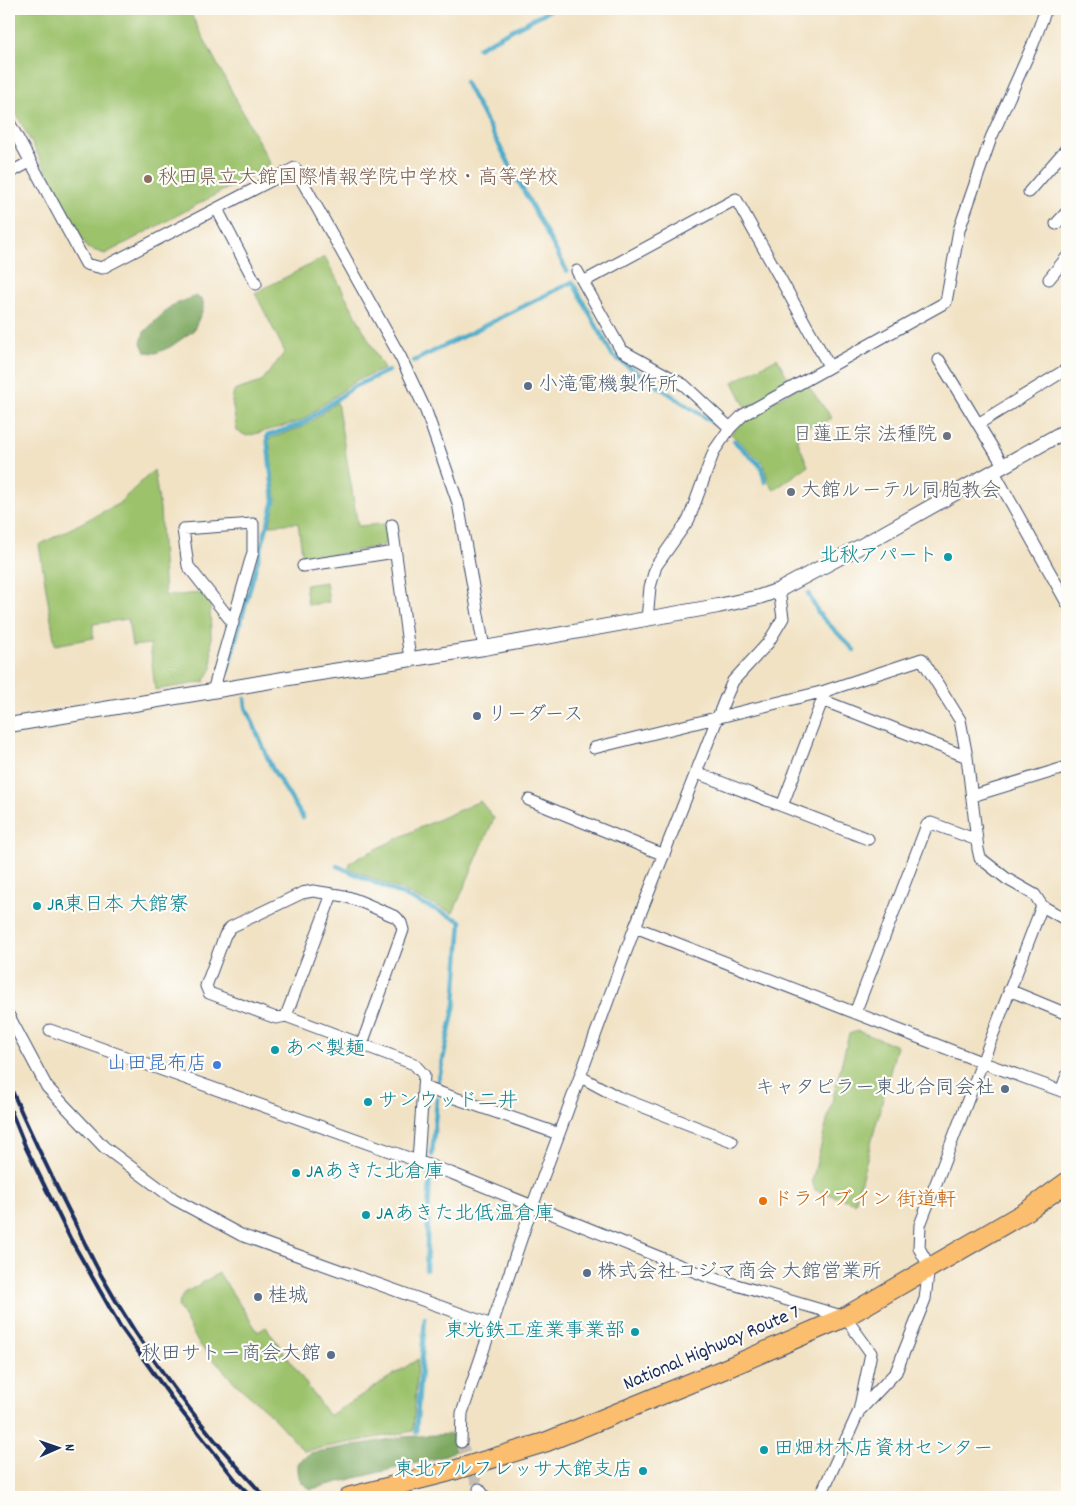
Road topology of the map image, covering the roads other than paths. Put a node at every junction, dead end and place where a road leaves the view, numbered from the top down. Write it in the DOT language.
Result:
graph roads {
  1 [pos="1046,9"];
  2 [pos="9,122"];
  3 [pos="1067,148"];
  4 [pos="30,162"];
  5 [pos="9,173"];
  6 [pos="1029,192"];
  7 [pos="217,209"];
  8 [pos="1067,212"];
  9 [pos="1056,224"];
  10 [pos="1067,257"];
  11 [pos="577,271"];
  12 [pos="1049,279"];
  13 [pos="583,282"];
  14 [pos="256,284"];
  15 [pos="939,360"];
  16 [pos="829,366"];
  17 [pos="1067,369"];
  18 [pos="978,424"];
  19 [pos="730,428"];
  20 [pos="1067,430"];
  21 [pos="999,468"];
  22 [pos="392,525"];
  23 [pos="395,552"];
  24 [pos="303,566"];
  25 [pos="779,590"];
  26 [pos="1067,604"];
  27 [pos="647,619"];
  28 [pos="233,623"];
  29 [pos="484,648"];
  30 [pos="410,659"];
  31 [pos="213,691"];
  32 [pos="824,696"];
  33 [pos="717,718"];
  34 [pos="9,725"];
  35 [pos="594,748"];
  36 [pos="967,757"];
  37 [pos="1067,767"];
  38 [pos="697,773"];
  39 [pos="972,796"];
  40 [pos="529,800"];
  41 [pos="782,806"];
  42 [pos="868,839"];
  43 [pos="977,840"];
  44 [pos="664,855"];
  45 [pos="332,894"];
  46 [pos="1042,906"];
  47 [pos="1067,917"];
  48 [pos="635,927"];
  49 [pos="1009,990"];
  50 [pos="855,1013"];
  51 [pos="1067,1014"];
  52 [pos="9,1016"];
  53 [pos="286,1016"];
  54 [pos="50,1030"];
  55 [pos="362,1044"];
  56 [pos="981,1062"];
  57 [pos="1067,1075"];
  58 [pos="581,1076"];
  59 [pos="423,1087"];
  60 [pos="1064,1092"];
  61 [pos="559,1134"];
  62 [pos="732,1142"];
  63 [pos="418,1161"];
  64 [pos="1067,1182"];
  65 [pos="532,1207"];
  66 [pos="929,1266"];
  67 [pos="845,1316"];
  68 [pos="492,1325"];
  69 [pos="859,1411"];
  70 [pos="461,1442"];
  71 [pos="349,1497"];
  72 [pos="820,1497"];
  1 -- 16 [label="street"];
  2 -- 4 [label="street"];
  3 -- 6 [label="street"];
  4 -- 5 [label="street"];
  4 -- 7 [label="street"];
  7 -- 14 [label="street"];
  7 -- 29 [label="street"];
  8 -- 9 [label="street"];
  10 -- 12 [label="street"];
  11 -- 13 [label="street"];
  13 -- 16 [label="street"];
  13 -- 19 [label="street"];
  15 -- 18 [label="street"];
  16 -- 19 [label="street"];
  17 -- 18 [label="street"];
  18 -- 21 [label="street"];
  19 -- 27 [label="street"];
  20 -- 21 [label="street"];
  21 -- 25 [label="street"];
  21 -- 26 [label="street"];
  22 -- 23 [label="street"];
  23 -- 24 [label="street"];
  23 -- 30 [label="street"];
  25 -- 27 [label="street"];
  25 -- 33 [label="street"];
  27 -- 29 [label="street"];
  28 -- 28 [label="street"];
  28 -- 31 [label="street"];
  29 -- 30 [label="street"];
  30 -- 31 [label="street"];
  31 -- 34 [label="street"];
  32 -- 33 [label="street"];
  32 -- 36 [label="street"];
  32 -- 36 [label="street"];
  32 -- 41 [label="street"];
  33 -- 35 [label="street"];
  33 -- 38 [label="street"];
  36 -- 39 [label="street"];
  37 -- 39 [label="street"];
  38 -- 41 [label="street"];
  38 -- 44 [label="street"];
  39 -- 43 [label="street"];
  40 -- 44 [label="street"];
  41 -- 42 [label="street"];
  43 -- 46 [label="street"];
  43 -- 50 [label="street"];
  44 -- 48 [label="street"];
  45 -- 53 [label="street"];
  45 -- 53 [label="street"];
  45 -- 55 [label="street"];
  46 -- 47 [label="street"];
  46 -- 49 [label="street"];
  48 -- 50 [label="street"];
  48 -- 58 [label="street"];
  49 -- 51 [label="street"];
  49 -- 56 [label="street"];
  50 -- 56 [label="street"];
  52 -- 68 [label="street"];
  53 -- 55 [label="street"];
  54 -- 63 [label="street"];
  55 -- 59 [label="street"];
  56 -- 60 [label="street"];
  56 -- 66 [label="street"];
  57 -- 60 [label="street"];
  58 -- 61 [label="street"];
  58 -- 62 [label="street"];
  59 -- 61 [label="street"];
  59 -- 63 [label="street"];
  61 -- 65 [label="street"];
  63 -- 65 [label="street"];
  64 -- 66 [label="highway, National Highway Route 7"];
  65 -- 67 [label="street"];
  65 -- 68 [label="street"];
  66 -- 67 [label="highway, National Highway Route 7"];
  66 -- 69 [label="street"];
  67 -- 69 [label="street"];
  67 -- 71 [label="highway, National Highway Route 7"];
  68 -- 70 [label="street"];
  69 -- 72 [label="street"];
}
